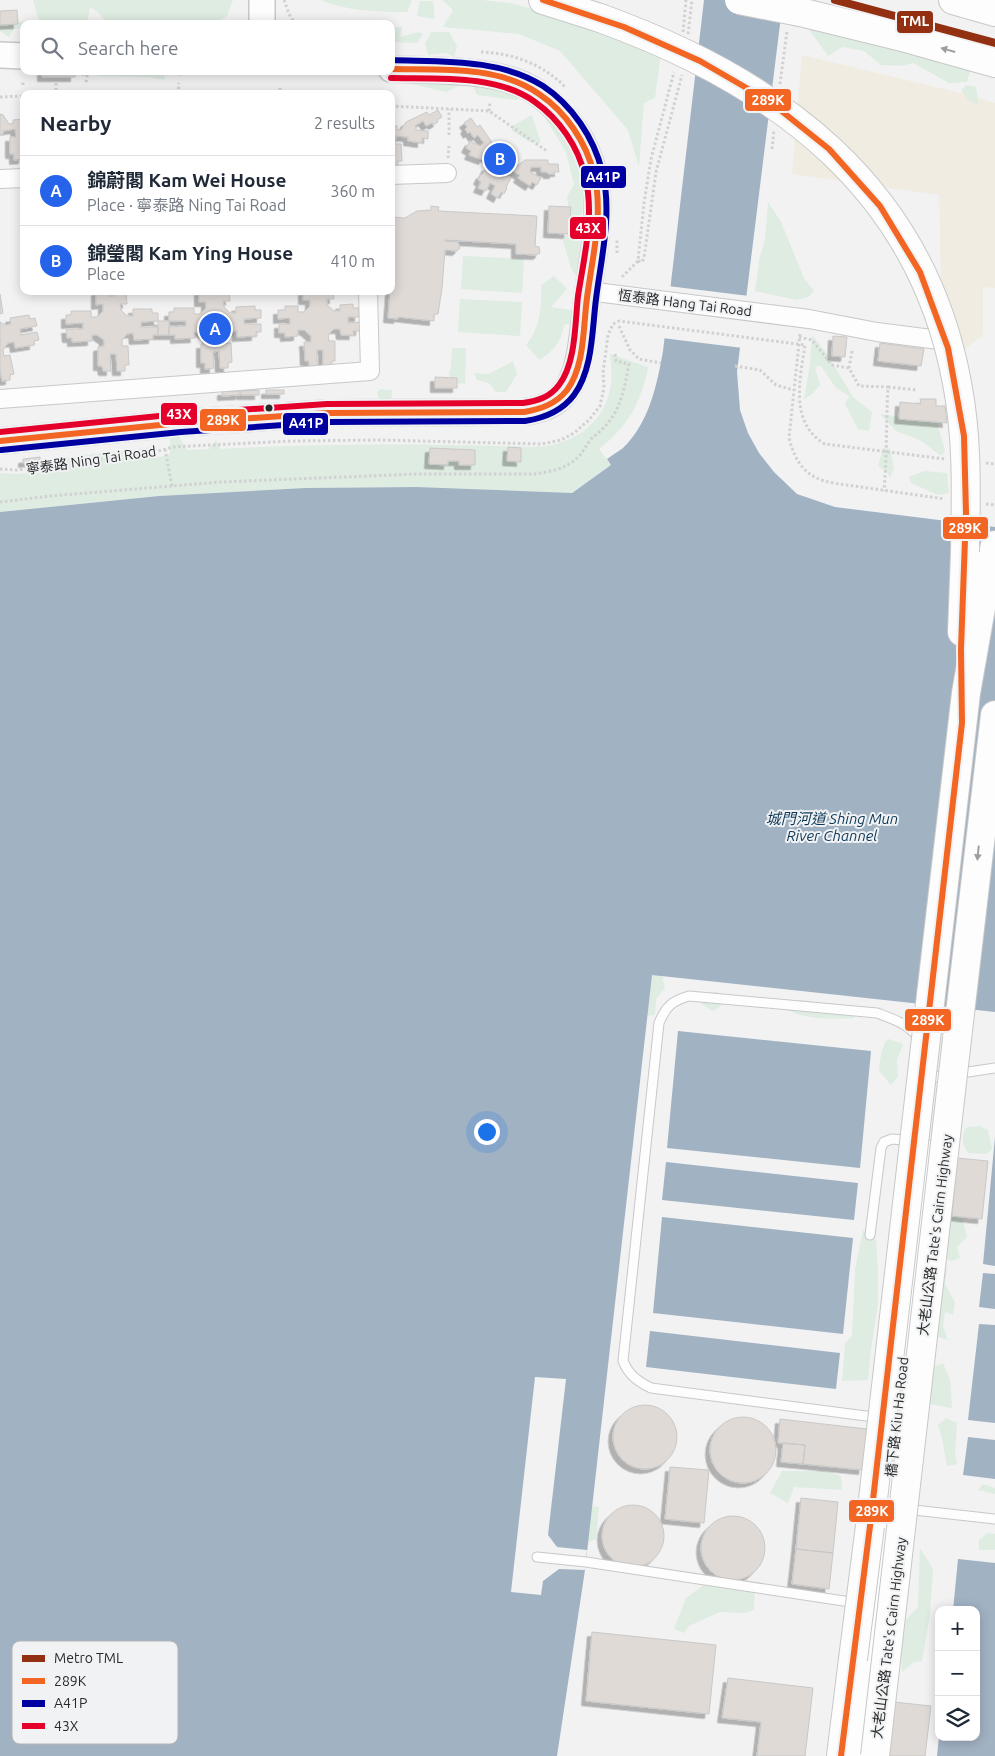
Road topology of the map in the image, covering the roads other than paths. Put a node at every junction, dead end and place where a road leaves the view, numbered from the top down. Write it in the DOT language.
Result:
graph roads {
  1 [pos="262,0"];
  2 [pos="543,0"];
  3 [pos="740,0"];
  4 [pos="953,0"];
  5 [pos="995,12"];
  6 [pos="262,20"];
  7 [pos="0,55"];
  8 [pos="20,56"];
  9 [pos="995,63"];
  10 [pos="395,69"];
  11 [pos="447,173"];
  12 [pos="395,175"];
  13 [pos="20,178"];
  14 [pos="0,179"];
  15 [pos="588,291"];
  16 [pos="368,295"];
  17 [pos="939,340"];
  18 [pos="0,399"];
  19 [pos="0,441"];
  20 [pos="995,545"];
  21 [pos="995,715"];
  22 [pos="962,723"];
  23 [pos="992,754"];
  24 [pos="995,1068"];
  25 [pos="870,1235"];
  26 [pos="897,1420"];
  27 [pos="887,1507"];
  28 [pos="995,1519"];
  29 [pos="537,1557"];
  30 [pos="875,1606"];
  31 [pos="841,1756"];
  32 [pos="859,1756"];
  33 [pos="875,1756"];
  1 -- 6 [label="street"];
  2 -- 22 [label="highway, bridge"];
  9 -- 3 [label="highway, one-way, bridge"];
  4 -- 5 [label="highway"];
  7 -- 8 [label="street"];
  10 -- 15 [label="street"];
  11 -- 12 [label="street"];
  13 -- 14 [label="street"];
  15 -- 17 [label="street, 恆泰路 Hang Tai Road"];
  15 -- 19 [label="street, 寧泰路 Ning Tai Road"];
  16 -- 18 [label="street"];
  20 -- 22 [label="highway"];
  21 -- 23 [label="highway, 大老山公路 Tate's Cairn Highway"];
  22 -- 31 [label="highway, bridge"];
  23 -- 33 [label="highway, 大老山公路 Tate's Cairn Highway, one-way, bridge"];
  24 -- 26 [label="lane"];
  25 -- 26 [label="lane, 橋下路 Kiu Ha Road"];
  26 -- 27 [label="lane, 橋下路 Kiu Ha Road"];
  27 -- 28 [label="lane"];
  27 -- 30 [label="lane, 橋下路 Kiu Ha Road"];
  29 -- 30 [label="lane"];
  30 -- 32 [label="lane, 橋下路 Kiu Ha Road"];
}
